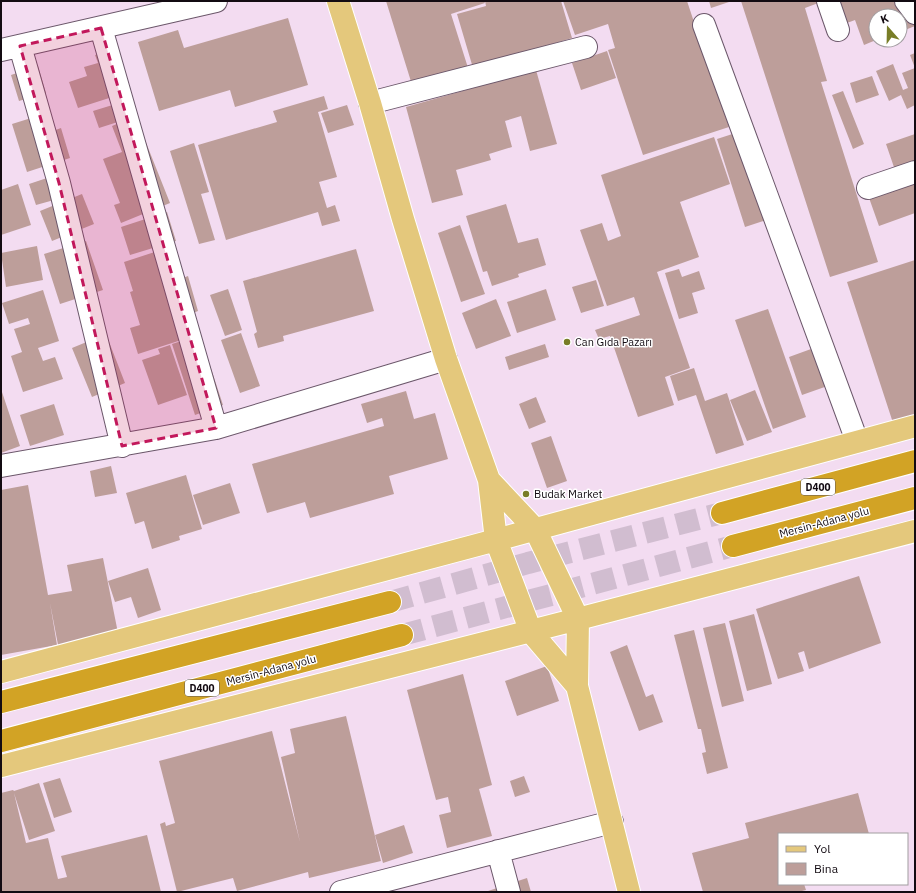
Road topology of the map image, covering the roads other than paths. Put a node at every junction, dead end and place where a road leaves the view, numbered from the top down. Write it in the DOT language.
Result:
graph roads {
  1 [pos="216,1"];
  2 [pos="338,1"];
  3 [pos="828,1"];
  4 [pos="906,1"];
  5 [pos="915,13"];
  6 [pos="704,25"];
  7 [pos="101,28"];
  8 [pos="838,30"];
  9 [pos="586,47"];
  10 [pos="10,48"];
  11 [pos="370,103"];
  12 [pos="915,172"];
  13 [pos="868,188"];
  14 [pos="446,359"];
  15 [pos="915,426"];
  16 [pos="216,428"];
  17 [pos="857,442"];
  18 [pos="122,446"];
  19 [pos="915,461"];
  20 [pos="2,462"];
  21 [pos="489,480"];
  22 [pos="915,498"];
  23 [pos="722,513"];
  24 [pos="534,529"];
  25 [pos="915,531"];
  26 [pos="496,540"];
  27 [pos="733,546"];
  28 [pos="390,602"];
  29 [pos="578,619"];
  30 [pos="531,632"];
  31 [pos="402,635"];
  32 [pos="1,672"];
  33 [pos="578,686"];
  34 [pos="1,702"];
  35 [pos="1,741"];
  36 [pos="1,766"];
  37 [pos="612,822"];
  38 [pos="498,851"];
  39 [pos="341,892"];
  40 [pos="508,892"];
  41 [pos="629,892"];
  1 -- 7 [label="street"];
  2 -- 11 [label="main road"];
  3 -- 8 [label="street"];
  4 -- 5 [label="street"];
  6 -- 17 [label="street"];
  7 -- 10 [label="street"];
  7 -- 16 [label="street"];
  9 -- 11 [label="street"];
  10 -- 18 [label="street"];
  11 -- 14 [label="main road"];
  12 -- 13 [label="street"];
  14 -- 16 [label="street"];
  14 -- 21 [label="main road"];
  15 -- 17 [label="main road"];
  16 -- 18 [label="street"];
  17 -- 24 [label="main road"];
  18 -- 20 [label="street"];
  19 -- 23 [label="highway, D400"];
  21 -- 24 [label="main road"];
  21 -- 26 [label="main road"];
  22 -- 27 [label="highway, Mersin-Adana yolu"];
  24 -- 26 [label="main road"];
  24 -- 29 [label="main road"];
  25 -- 29 [label="main road"];
  26 -- 30 [label="main road"];
  26 -- 32 [label="main road"];
  28 -- 34 [label="highway"];
  29 -- 30 [label="main road"];
  29 -- 33 [label="main road"];
  30 -- 33 [label="main road"];
  30 -- 36 [label="main road"];
  31 -- 35 [label="highway, Mersin-Adana yolu / D400"];
  33 -- 37 [label="main road"];
  37 -- 38 [label="street"];
  37 -- 41 [label="main road"];
  38 -- 39 [label="street"];
  38 -- 40 [label="street"];
}
